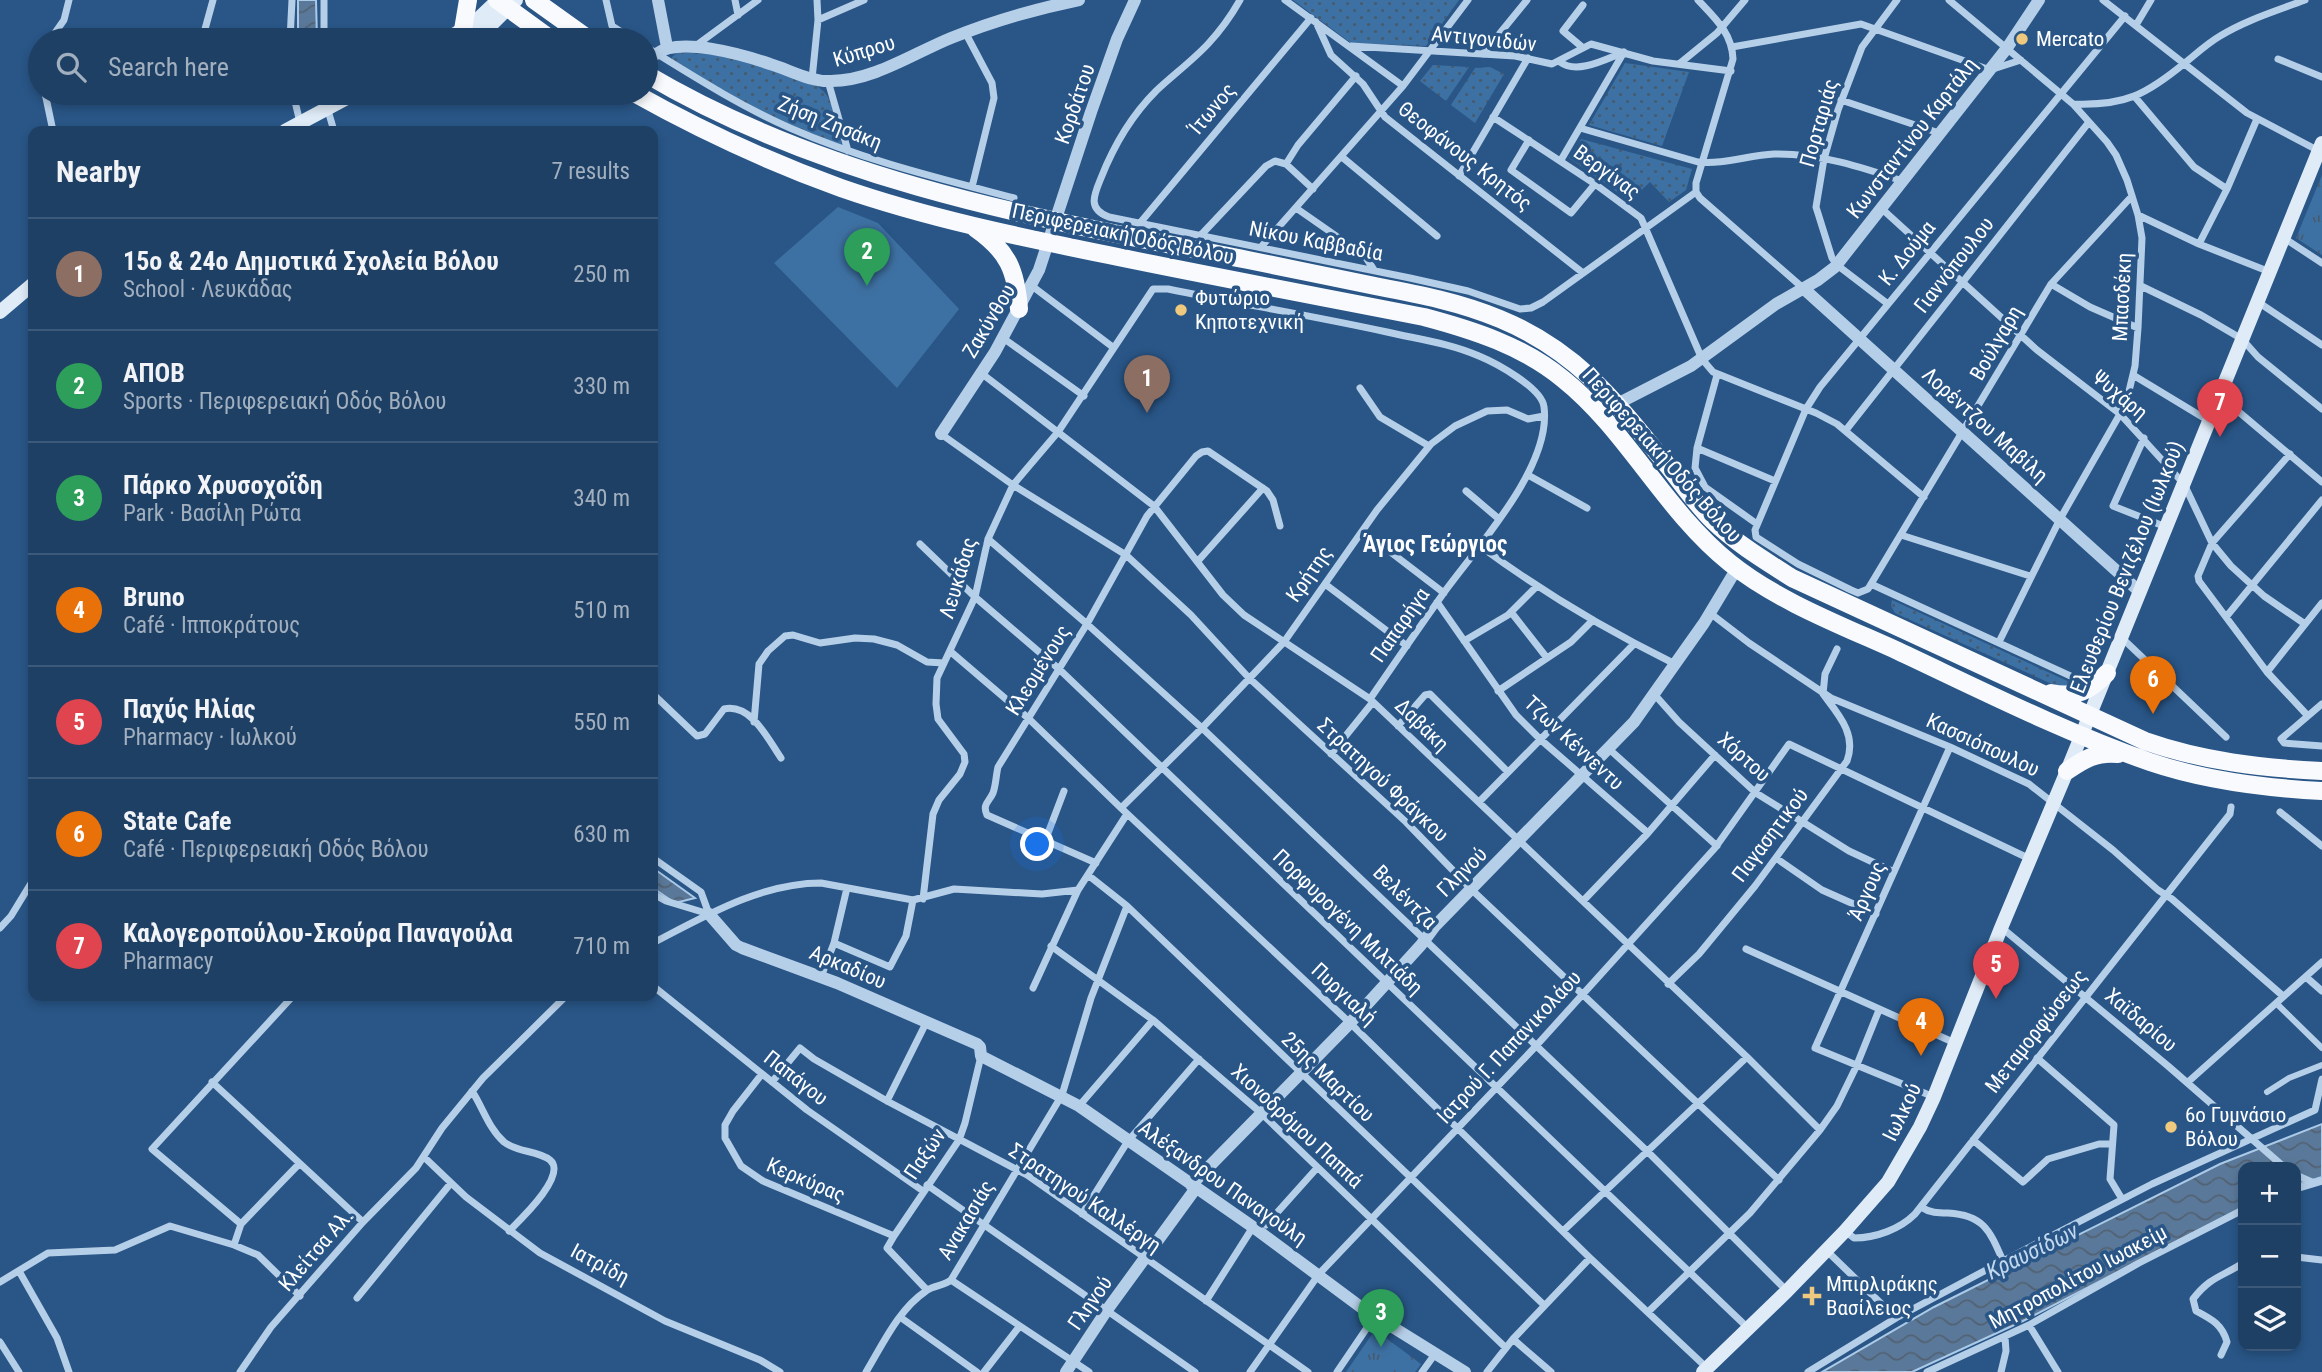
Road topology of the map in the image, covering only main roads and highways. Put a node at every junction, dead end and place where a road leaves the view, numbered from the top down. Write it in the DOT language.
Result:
graph roads {
  1 [pos="468,0"];
  2 [pos="534,0"];
  3 [pos="504,2"];
  4 [pos="466,28"];
  5 [pos="472,28"];
  6 [pos="537,28"];
  7 [pos="573,28"];
  8 [pos="658,80"];
  9 [pos="321,105"];
  10 [pos="655,105"];
  11 [pos="302,126"];
  12 [pos="2320,147"];
  13 [pos="969,224"];
  14 [pos="28,288"];
  15 [pos="1019,309"];
  16 [pos="0,312"];
  17 [pos="2107,673"];
  18 [pos="2017,682"];
  19 [pos="2090,716"];
  20 [pos="2082,735"];
  21 [pos="2129,754"];
  22 [pos="2067,771"];
  23 [pos="2322,771"];
  24 [pos="2322,791"];
  25 [pos="1705,1370"];
  1 -- 4 [label="main road"];
  2 -- 7 [label="main road"];
  3 -- 5 [label="main road"];
  3 -- 6 [label="main road"];
  8 -- 18 [label="main road, Περιφερειακή Οδός Βόλου"];
  9 -- 11 [label="main road"];
  10 -- 13 [label="main road, Περιφερειακή Οδός Βόλου"];
  12 -- 17 [label="main road, Ελευθερίου Βενιζέλου (Ιωλκού)"];
  13 -- 15 [label="main road"];
  13 -- 20 [label="main road, Περιφερειακή Οδός Βόλου"];
  14 -- 16 [label="main road"];
  17 -- 18 [label="main road"];
  17 -- 19 [label="main road, Ελευθερίου Βενιζέλου (Ιωλκού)"];
  18 -- 19 [label="main road, Περιφερειακή Οδός Βόλου"];
  19 -- 20 [label="main road, Ελευθερίου Βενιζέλου (Ιωλκού)"];
  19 -- 23 [label="main road, Περιφερειακή Οδός Βόλου"];
  20 -- 21 [label="main road, Περιφερειακή Οδός Βόλου"];
  20 -- 22 [label="main road, Ιωλκού"];
  21 -- 22 [label="main road"];
  21 -- 24 [label="main road, Περιφερειακή Οδός Βόλου"];
  22 -- 25 [label="main road, Ιωλκού"];
}
